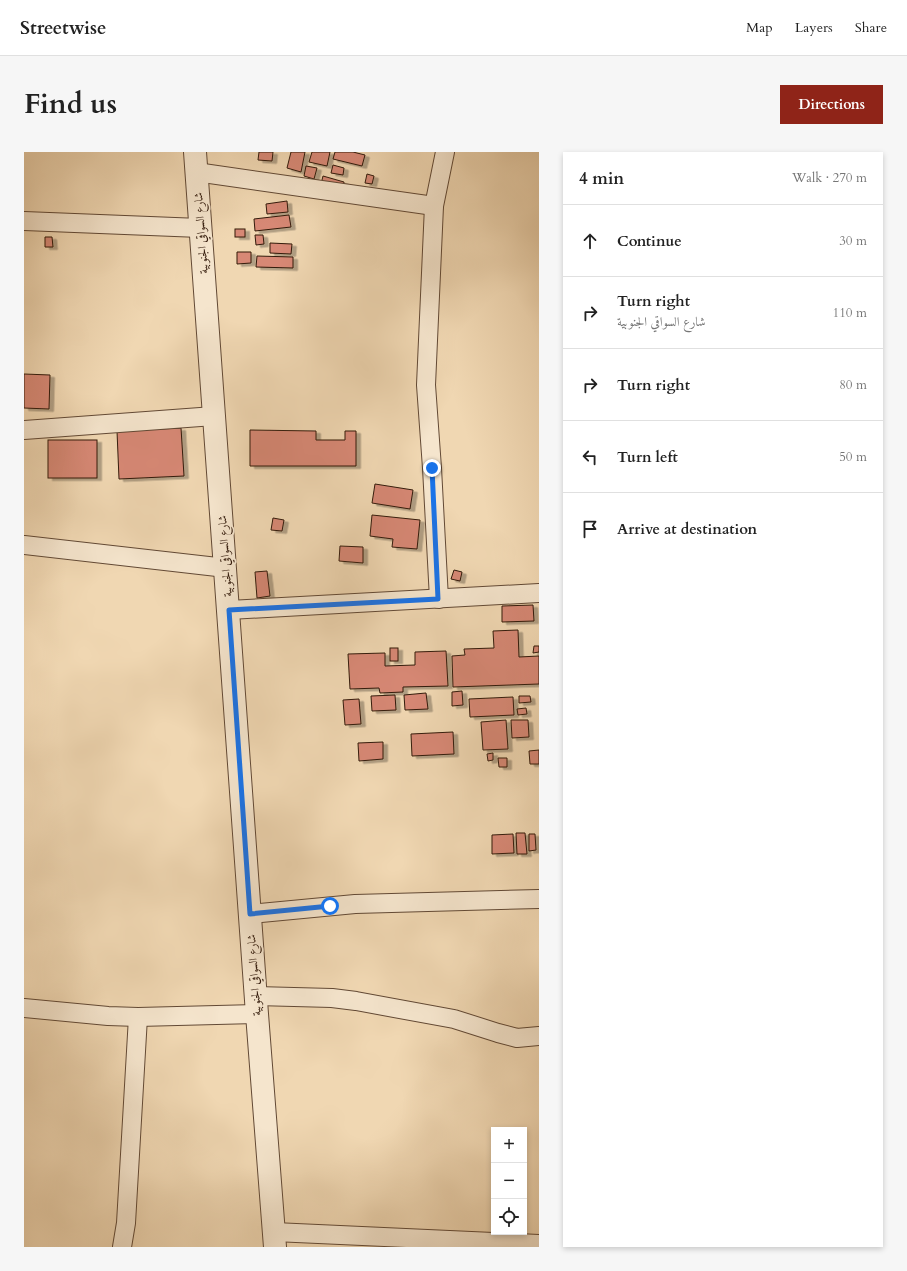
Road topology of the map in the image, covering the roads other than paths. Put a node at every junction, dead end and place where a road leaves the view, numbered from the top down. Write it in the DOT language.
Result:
graph roads {
  1 [pos="444,152"];
  2 [pos="196,162"];
  3 [pos="434,206"];
  4 [pos="24,221"];
  5 [pos="200,228"];
  6 [pos="214,416"];
  7 [pos="24,430"];
  8 [pos="24,545"];
  9 [pos="226,568"];
  10 [pos="539,593"];
  11 [pos="438,599"];
  12 [pos="229,610"];
  13 [pos="539,899"];
  14 [pos="250,914"];
  15 [pos="256,1005"];
  16 [pos="24,1008"];
  17 [pos="138,1017"];
  18 [pos="539,1036"];
  19 [pos="274,1239"];
  20 [pos="539,1244"];
  21 [pos="122,1247"];
  1 -- 3 [label="street"];
  2 -- 3 [label="street"];
  2 -- 5 [label="street, شارع السواقي الجنوبية"];
  3 -- 11 [label="street"];
  4 -- 5 [label="street"];
  5 -- 6 [label="street, شارع السواقي الجنوبية"];
  6 -- 7 [label="street"];
  6 -- 9 [label="street, شارع السواقي الجنوبية"];
  8 -- 9 [label="street"];
  9 -- 12 [label="street, شارع السواقي الجنوبية"];
  10 -- 11 [label="street"];
  11 -- 12 [label="street"];
  12 -- 14 [label="street, شارع السواقي الجنوبية"];
  13 -- 14 [label="street"];
  14 -- 15 [label="street, شارع السواقي الجنوبية"];
  15 -- 17 [label="street"];
  15 -- 18 [label="street"];
  15 -- 19 [label="street, شارع السواقي الجنوبية"];
  16 -- 17 [label="street"];
  17 -- 21 [label="street"];
  19 -- 20 [label="street"];
}
